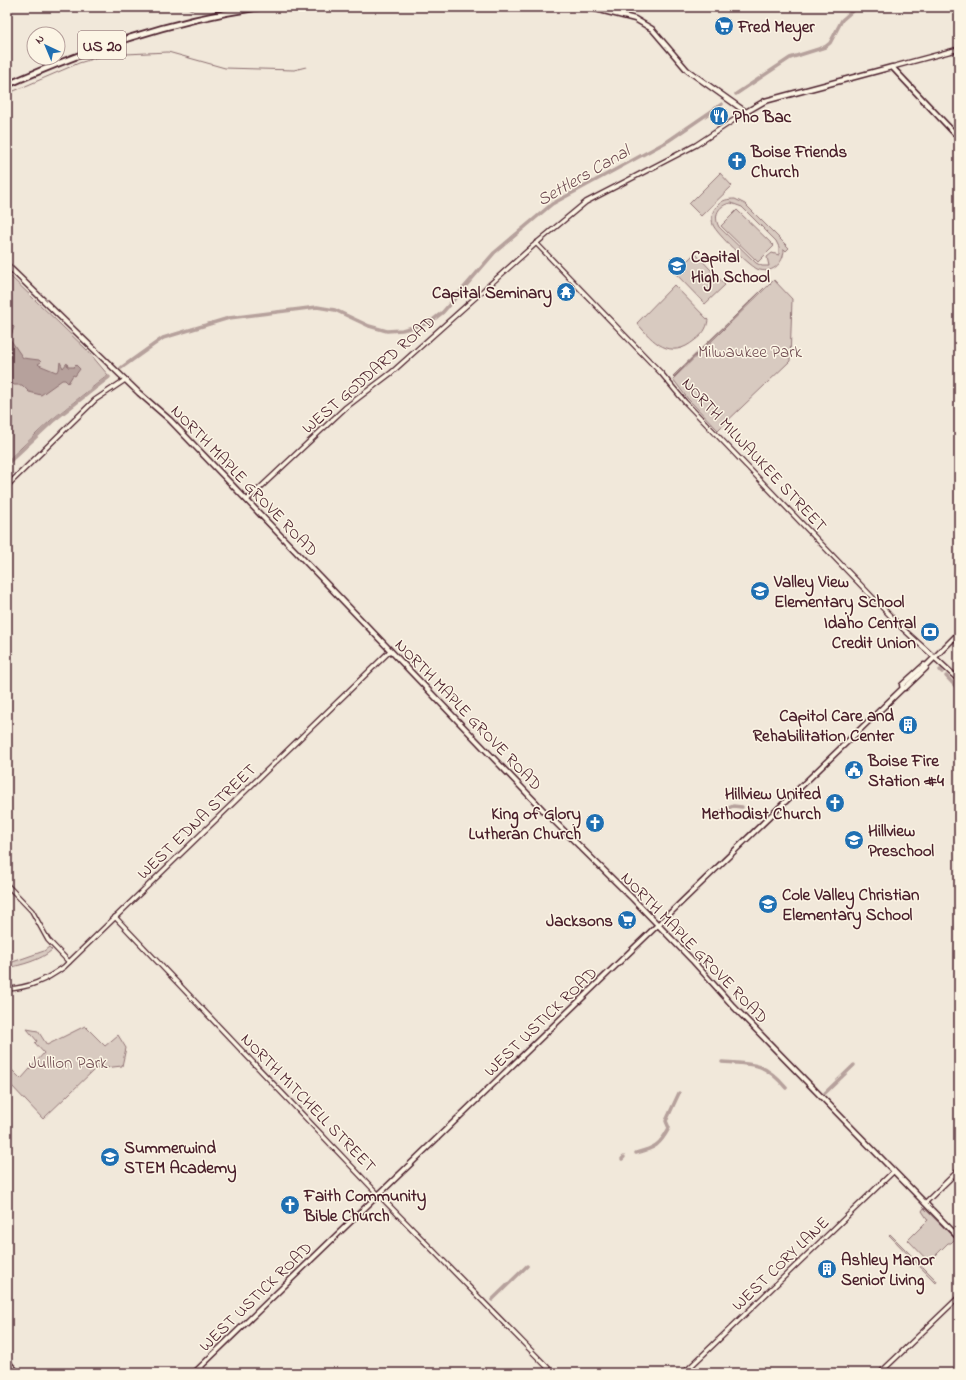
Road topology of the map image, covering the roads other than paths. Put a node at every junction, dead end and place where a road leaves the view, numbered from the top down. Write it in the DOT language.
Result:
graph roads {
  1 [pos="260,7"];
  2 [pos="588,7"];
  3 [pos="959,49"];
  4 [pos="892,67"];
  5 [pos="7,85"];
  6 [pos="746,112"];
  7 [pos="959,138"];
  8 [pos="536,243"];
  9 [pos="7,265"];
  10 [pos="125,380"];
  11 [pos="7,486"];
  12 [pos="247,500"];
  13 [pos="959,634"];
  14 [pos="390,651"];
  15 [pos="934,657"];
  16 [pos="959,680"];
  17 [pos="7,885"];
  18 [pos="115,917"];
  19 [pos="659,925"];
  20 [pos="69,962"];
  21 [pos="7,989"];
  22 [pos="959,1170"];
  23 [pos="894,1171"];
  24 [pos="379,1195"];
  25 [pos="925,1203"];
  26 [pos="959,1238"];
  27 [pos="959,1297"];
  28 [pos="7,1361"];
  29 [pos="18,1373"];
  30 [pos="194,1373"];
  31 [pos="553,1373"];
  32 [pos="684,1373"];
  33 [pos="880,1373"];
  1 -- 5 [label="main road, US 20"];
  2 -- 6 [label="main road"];
  3 -- 4 [label="street"];
  4 -- 6 [label="main road"];
  4 -- 7 [label="main road"];
  6 -- 8 [label="street, WEST GODDARD ROAD"];
  8 -- 12 [label="street, WEST GODDARD ROAD"];
  8 -- 15 [label="street, NORTH MILWAUKEE STREET"];
  9 -- 10 [label="main road, NORTH MAPLE GROVE ROAD"];
  10 -- 11 [label="street"];
  10 -- 12 [label="main road, NORTH MAPLE GROVE ROAD"];
  12 -- 14 [label="main road, NORTH MAPLE GROVE ROAD"];
  13 -- 15 [label="main road, WEST USTICK ROAD"];
  14 -- 18 [label="street, WEST EDNA STREET"];
  14 -- 19 [label="main road, NORTH MAPLE GROVE ROAD"];
  15 -- 16 [label="main road, NORTH MILWAUKEE STREET"];
  15 -- 19 [label="main road, WEST USTICK ROAD"];
  17 -- 20 [label="street"];
  18 -- 20 [label="street, WEST EDNA STREET"];
  18 -- 24 [label="street, NORTH MITCHELL STREET"];
  19 -- 23 [label="main road, NORTH MAPLE GROVE ROAD"];
  19 -- 24 [label="main road, WEST USTICK ROAD"];
  20 -- 21 [label="street, WEST EDNA STREET"];
  22 -- 25 [label="street"];
  23 -- 25 [label="main road, NORTH MAPLE GROVE ROAD"];
  23 -- 32 [label="street, WEST CORY LANE"];
  24 -- 30 [label="main road, WEST USTICK ROAD"];
  24 -- 31 [label="street, NORTH MITCHELL STREET"];
  25 -- 26 [label="main road, NORTH MAPLE GROVE ROAD"];
  27 -- 33 [label="street"];
  28 -- 29 [label="main road"];
}
